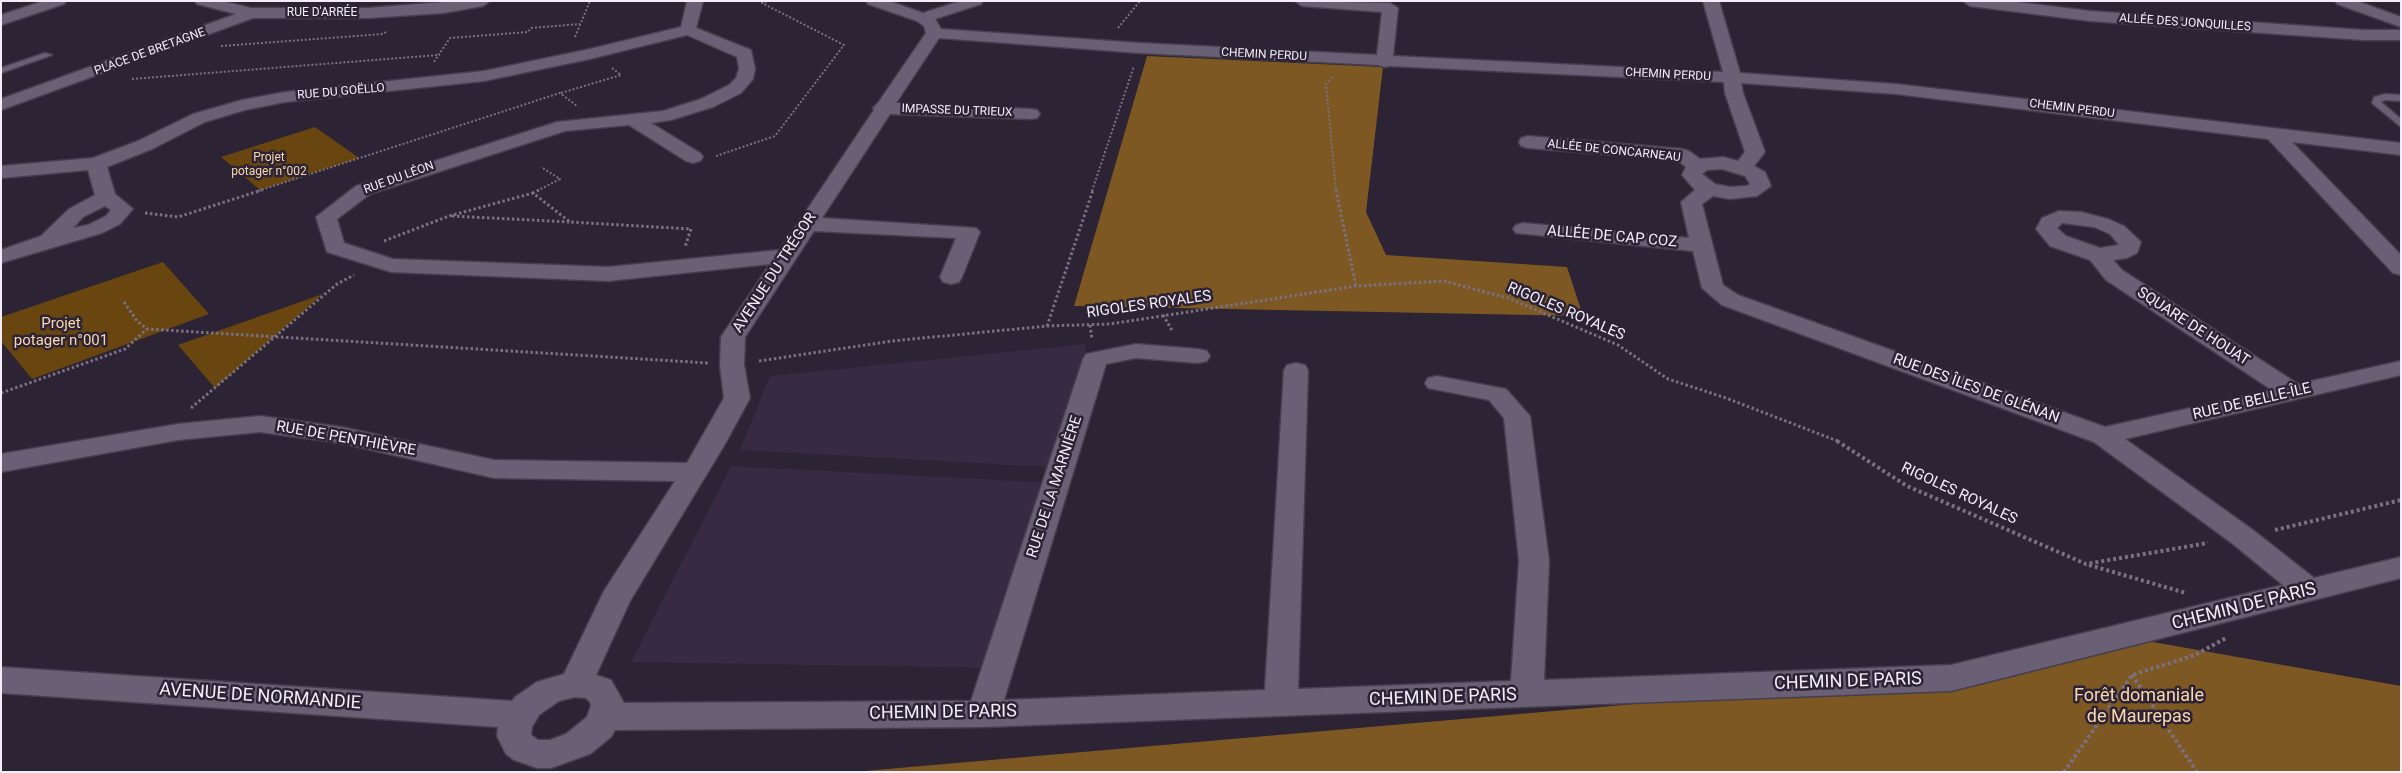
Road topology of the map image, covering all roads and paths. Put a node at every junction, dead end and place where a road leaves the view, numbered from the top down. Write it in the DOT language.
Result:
graph roads {
  1 [pos="16,1"];
  2 [pos="60,1"];
  3 [pos="202,1"];
  4 [pos="483,1"];
  5 [pos="590,1"];
  6 [pos="695,1"];
  7 [pos="768,1"];
  8 [pos="873,1"];
  9 [pos="976,1"];
  10 [pos="1140,1"];
  11 [pos="1302,1"];
  12 [pos="1710,1"];
  13 [pos="1970,1"];
  14 [pos="2342,1"];
  15 [pos="227,4"];
  16 [pos="1,6"];
  17 [pos="251,13"];
  18 [pos="1,20"];
  19 [pos="2401,22"];
  20 [pos="580,24"];
  21 [pos="928,25"];
  22 [pos="688,30"];
  23 [pos="386,31"];
  24 [pos="2401,35"];
  25 [pos="1103,45"];
  26 [pos="221,46"];
  27 [pos="1140,48"];
  28 [pos="590,54"];
  29 [pos="48,55"];
  30 [pos="438,55"];
  31 [pos="1364,61"];
  32 [pos="1384,62"];
  33 [pos="1,71"];
  34 [pos="1732,78"];
  35 [pos="125,80"];
  36 [pos="419,84"];
  37 [pos="560,93"];
  38 [pos="2401,98"];
  39 [pos="1,105"];
  40 [pos="580,108"];
  41 [pos="882,108"];
  42 [pos="1031,114"];
  43 [pos="634,120"];
  44 [pos="2401,124"];
  45 [pos="2272,132"];
  46 [pos="1528,142"];
  47 [pos="2401,149"];
  48 [pos="693,157"];
  49 [pos="96,164"];
  50 [pos="1697,166"];
  51 [pos="541,168"];
  52 [pos="1744,168"];
  53 [pos="1,172"];
  54 [pos="1709,189"];
  55 [pos="533,192"];
  56 [pos="139,213"];
  57 [pos="449,216"];
  58 [pos="570,222"];
  59 [pos="806,224"];
  60 [pos="1523,229"];
  61 [pos="1702,245"];
  62 [pos="380,253"];
  63 [pos="2098,255"];
  64 [pos="786,256"];
  65 [pos="1,257"];
  66 [pos="672,266"];
  67 [pos="2401,268"];
  68 [pos="951,277"];
  69 [pos="1356,286"];
  70 [pos="124,302"];
  71 [pos="1047,326"];
  72 [pos="147,329"];
  73 [pos="275,337"];
  74 [pos="1198,356"];
  75 [pos="732,365"];
  76 [pos="2401,368"];
  77 [pos="1296,370"];
  78 [pos="1437,383"];
  79 [pos="2293,392"];
  80 [pos="1,393"];
  81 [pos="178,432"];
  82 [pos="2104,436"];
  83 [pos="1,463"];
  84 [pos="693,472"];
  85 [pos="2401,500"];
  86 [pos="2243,537"];
  87 [pos="2086,564"];
  88 [pos="2401,567"];
  89 [pos="2310,591"];
  90 [pos="2226,624"];
  91 [pos="2132,675"];
  92 [pos="1,680"];
  93 [pos="575,684"];
  94 [pos="1527,695"];
  95 [pos="1282,704"];
  96 [pos="982,714"];
  97 [pos="520,715"];
  98 [pos="605,717"];
  99 [pos="2064,772"];
  100 [pos="2197,772"];
  1 -- 16 [label="street"];
  2 -- 18 [label="street"];
  3 -- 15 [label="street"];
  4 -- 17 [label="street, RUE D'ARRÉE"];
  5 -- 20 [label="path"];
  6 -- 22 [label="street"];
  7 -- 48 [label="path"];
  8 -- 21 [label="street, CHEMIN PERDU"];
  9 -- 21 [label="street"];
  10 -- 25 [label="path"];
  11 -- 32 [label="street"];
  12 -- 34 [label="street"];
  13 -- 24 [label="street, ALLÉE DES JONQUILLES"];
  14 -- 19 [label="street"];
  15 -- 17 [label="street"];
  17 -- 39 [label="street, PLACE DE BRETAGNE"];
  20 -- 28 [label="path"];
  20 -- 30 [label="path"];
  21 -- 25 [label="street, CHEMIN PERDU"];
  21 -- 41 [label="street, AVENUE DU TRÉGOR"];
  22 -- 28 [label="street, RUE DU GOËLLO"];
  22 -- 43 [label="street, RUE DU LÉON"];
  23 -- 26 [label="path"];
  25 -- 27 [label="street, CHEMIN PERDU"];
  27 -- 31 [label="street, CHEMIN PERDU"];
  27 -- 71 [label="path"];
  28 -- 36 [label="street, RUE DU GOËLLO"];
  28 -- 37 [label="path"];
  29 -- 33 [label="lane"];
  30 -- 35 [label="path"];
  30 -- 36 [label="path"];
  31 -- 32 [label="street, CHEMIN PERDU"];
  31 -- 69 [label="path"];
  32 -- 34 [label="street, CHEMIN PERDU"];
  34 -- 45 [label="street, CHEMIN PERDU"];
  34 -- 52 [label="street"];
  36 -- 49 [label="street, RUE DU GOËLLO"];
  37 -- 40 [label="path"];
  37 -- 56 [label="path"];
  38 -- 44 [label="lane"];
  41 -- 42 [label="street, IMPASSE DU TRIEUX"];
  41 -- 59 [label="street, AVENUE DU TRÉGOR"];
  43 -- 48 [label="street"];
  43 -- 62 [label="street, RUE DU LÉON"];
  45 -- 47 [label="street, CHEMIN PERDU"];
  45 -- 67 [label="street"];
  46 -- 50 [label="street, ALLÉE DE CONCARNEAU"];
  49 -- 53 [label="street, RUE DU GOËLLO"];
  49 -- 65 [label="street"];
  50 -- 52 [label="street"];
  50 -- 54 [label="street"];
  51 -- 55 [label="path"];
  52 -- 54 [label="street"];
  54 -- 61 [label="street, RUE DES ÎLES DE GLÉNAN"];
  55 -- 57 [label="path"];
  55 -- 58 [label="path"];
  57 -- 58 [label="path"];
  57 -- 62 [label="path"];
  58 -- 66 [label="path"];
  59 -- 64 [label="street, AVENUE DU TRÉGOR"];
  59 -- 68 [label="street"];
  60 -- 61 [label="street, ALLÉE DE CAP COZ"];
  61 -- 82 [label="street, RUE DES ÎLES DE GLÉNAN"];
  62 -- 66 [label="street, RUE DU LÉON"];
  62 -- 73 [label="path"];
  63 -- 79 [label="street, SQUARE DE HOUAT"];
  64 -- 66 [label="street, RUE DU LÉON"];
  64 -- 75 [label="street, AVENUE DU TRÉGOR"];
  69 -- 71 [label="path, RIGOLES ROYALES"];
  69 -- 87 [label="path, RIGOLES ROYALES"];
  70 -- 72 [label="path"];
  71 -- 75 [label="path, RIGOLES ROYALES"];
  72 -- 73 [label="path, RIGOLES ROYALES"];
  72 -- 80 [label="path"];
  73 -- 75 [label="path, RIGOLES ROYALES"];
  73 -- 81 [label="path"];
  74 -- 96 [label="street, RUE DE LA MARNIÈRE"];
  75 -- 84 [label="street, AVENUE DU TRÉGOR"];
  76 -- 79 [label="street, RUE DE BELLE-ÎLE"];
  77 -- 95 [label="street"];
  78 -- 94 [label="street"];
  79 -- 82 [label="street, RUE DE BELLE-ÎLE"];
  81 -- 83 [label="street, RUE DE PENTHIÈVRE"];
  81 -- 84 [label="street, RUE DE PENTHIÈVRE"];
  82 -- 86 [label="street, RUE DES ÎLES DE GLÉNAN"];
  84 -- 93 [label="street, AVENUE DU TRÉGOR"];
  85 -- 86 [label="path"];
  86 -- 87 [label="path"];
  86 -- 89 [label="street, RUE DES ÎLES DE GLÉNAN"];
  87 -- 90 [label="path, RIGOLES ROYALES"];
  88 -- 89 [label="street, CHEMIN DE PARIS"];
  89 -- 90 [label="street, CHEMIN DE PARIS"];
  90 -- 91 [label="path"];
  90 -- 94 [label="street, CHEMIN DE PARIS"];
  91 -- 99 [label="path"];
  91 -- 100 [label="path"];
  92 -- 97 [label="street, AVENUE DE NORMANDIE"];
  93 -- 97 [label="street"];
  93 -- 98 [label="street"];
  94 -- 95 [label="street, CHEMIN DE PARIS"];
  95 -- 96 [label="street, CHEMIN DE PARIS"];
  96 -- 98 [label="street, CHEMIN DE PARIS"];
  97 -- 98 [label="street"];
}
